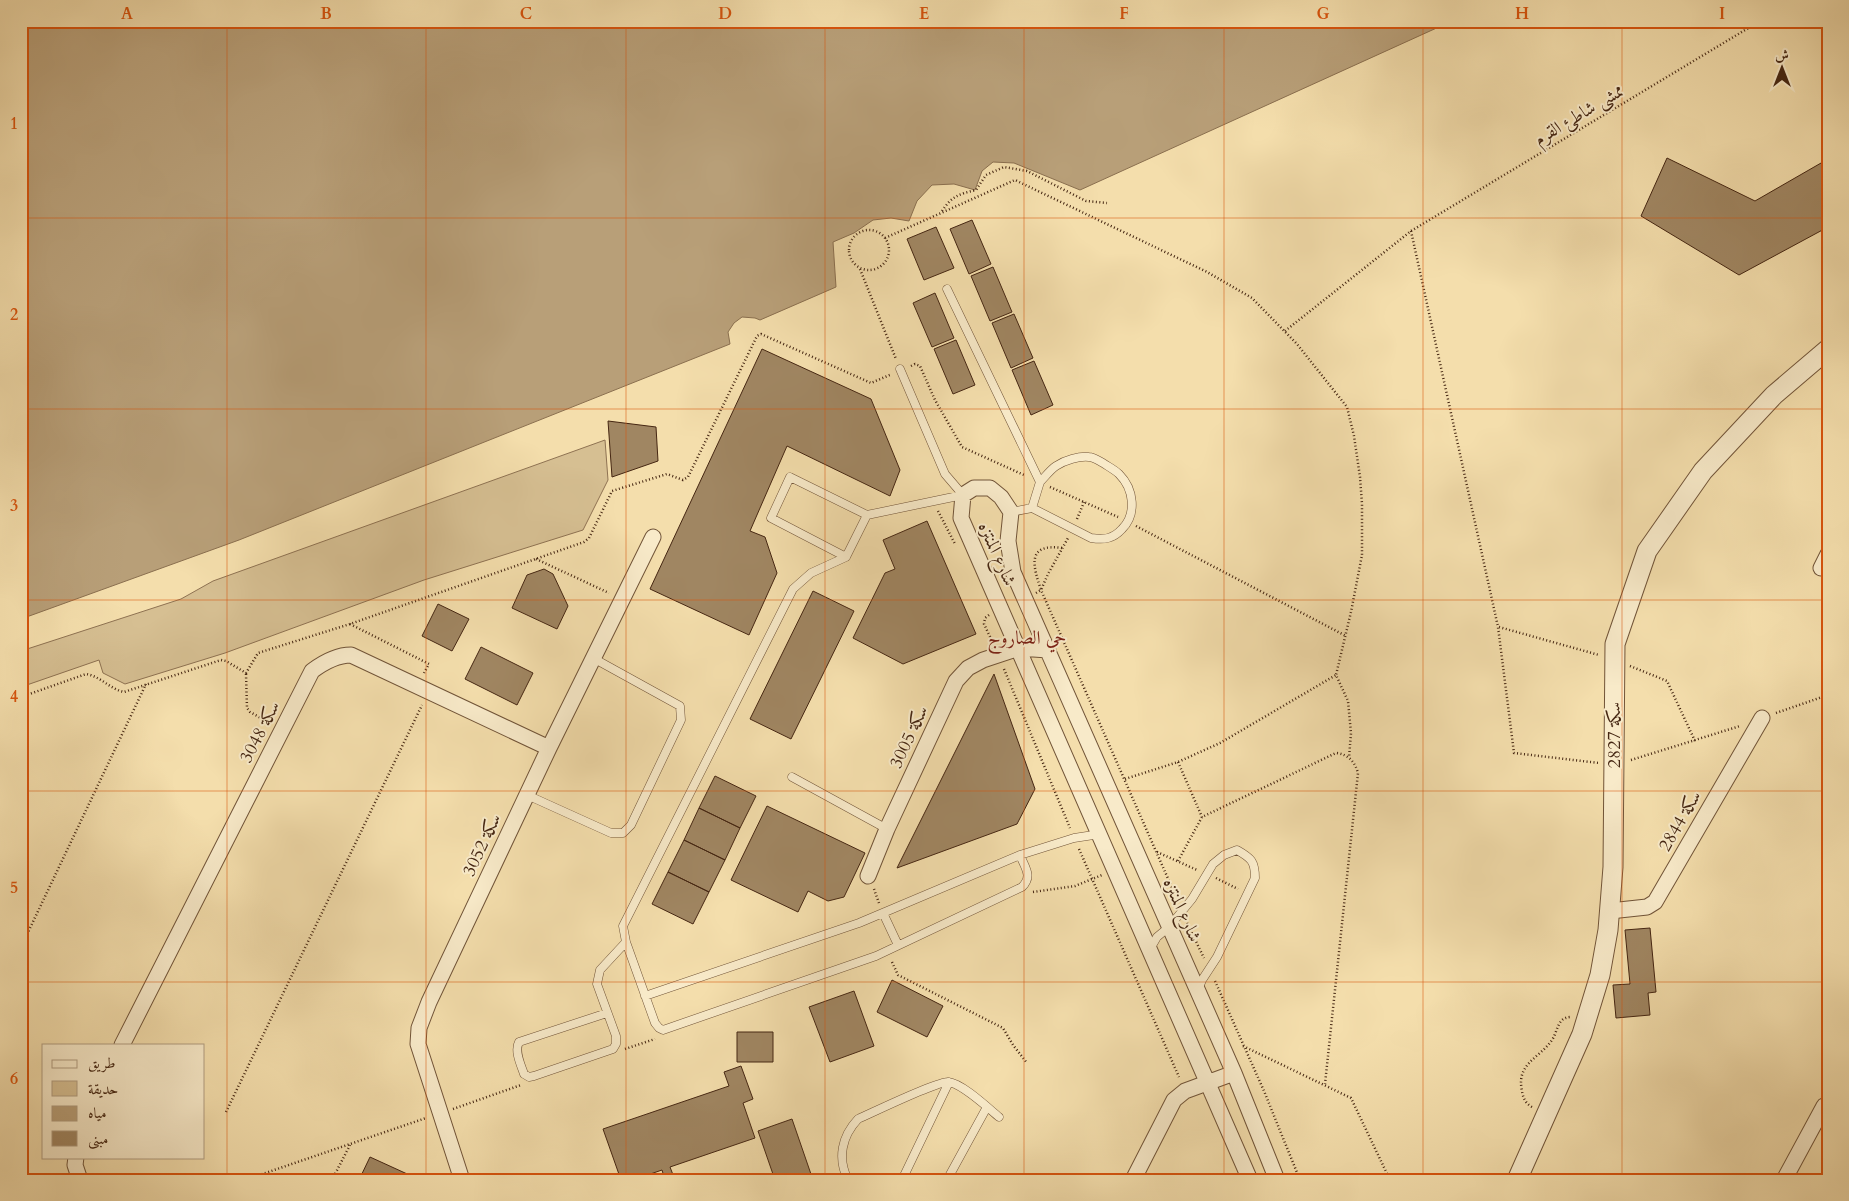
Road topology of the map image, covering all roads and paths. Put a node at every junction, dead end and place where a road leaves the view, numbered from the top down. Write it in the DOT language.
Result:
graph roads {
  1 [pos="1760,21"];
  2 [pos="1106,203"];
  3 [pos="942,212"];
  4 [pos="1411,231"];
  5 [pos="885,238"];
  6 [pos="860,268"];
  7 [pos="947,289"];
  8 [pos="1284,332"];
  9 [pos="1828,349"];
  10 [pos="900,370"];
  11 [pos="1040,482"];
  12 [pos="963,495"];
  13 [pos="1084,502"];
  14 [pos="1032,508"];
  15 [pos="1011,512"];
  16 [pos="867,515"];
  17 [pos="1129,522"];
  18 [pos="1073,529"];
  19 [pos="653,537"];
  20 [pos="1062,548"];
  21 [pos="846,557"];
  22 [pos="536,559"];
  23 [pos="1041,590"];
  24 [pos="1025,599"];
  25 [pos="622,600"];
  26 [pos="350,624"];
  27 [pos="1498,627"];
  28 [pos="1346,636"];
  29 [pos="1019,648"];
  30 [pos="1048,650"];
  31 [pos="594,658"];
  32 [pos="1615,659"];
  33 [pos="246,673"];
  34 [pos="1336,675"];
  35 [pos="146,684"];
  36 [pos="418,685"];
  37 [pos="21,697"];
  38 [pos="1073,709"];
  39 [pos="1762,718"];
  40 [pos="1050,719"];
  41 [pos="282,730"];
  42 [pos="549,748"];
  43 [pos="1350,758"];
  44 [pos="1178,762"];
  45 [pos="1613,765"];
  46 [pos="792,777"];
  47 [pos="1125,779"];
  48 [pos="1107,785"];
  49 [pos="527,796"];
  50 [pos="1202,818"];
  51 [pos="887,829"];
  52 [pos="1100,834"];
  53 [pos="1020,855"];
  54 [pos="1178,861"];
  55 [pos="868,876"];
  56 [pos="1610,910"];
  57 [pos="1182,912"];
  58 [pos="884,913"];
  59 [pos="1169,927"];
  60 [pos="626,942"];
  61 [pos="898,945"];
  62 [pos="21,946"];
  63 [pos="1150,949"];
  64 [pos="892,962"];
  65 [pos="1209,968"];
  66 [pos="1198,993"];
  67 [pos="645,996"];
  68 [pos="607,1013"];
  69 [pos="1585,1024"];
  70 [pos="123,1044"];
  71 [pos="1244,1046"];
  72 [pos="1027,1063"];
  73 [pos="1234,1073"];
  74 [pos="949,1082"];
  75 [pos="1207,1082"];
  76 [pos="1325,1084"];
  77 [pos="1827,1106"];
  78 [pos="987,1107"];
  79 [pos="1535,1111"];
  80 [pos="226,1112"];
  81 [pos="999,1117"];
  82 [pos="350,1144"];
  83 [pos="76,1158"];
  84 [pos="80,1180"];
  85 [pos="332,1180"];
  86 [pos="462,1180"];
  87 [pos="848,1180"];
  88 [pos="902,1180"];
  89 [pos="947,1180"];
  90 [pos="1133,1180"];
  91 [pos="1250,1180"];
  92 [pos="1277,1180"];
  93 [pos="1300,1180"];
  94 [pos="1390,1180"];
  95 [pos="1517,1180"];
  96 [pos="1784,1180"];
  1 -- 4 [label="path, ممشى شاطئ القرم"];
  2 -- 3 [label="path"];
  3 -- 5 [label="path"];
  3 -- 8 [label="path"];
  4 -- 8 [label="path, ممشى شاطئ القرم"];
  4 -- 27 [label="path"];
  5 -- 6 [label="path"];
  5 -- 6 [label="path"];
  6 -- 10 [label="path"];
  7 -- 11 [label="lane"];
  8 -- 28 [label="path"];
  9 -- 32 [label="street, سكة 2827"];
  10 -- 11 [label="path"];
  10 -- 12 [label="lane"];
  10 -- 22 [label="path"];
  11 -- 13 [label="path"];
  11 -- 14 [label="lane"];
  11 -- 17 [label="lane"];
  12 -- 15 [label="street, شارع المنتزه"];
  12 -- 16 [label="lane"];
  12 -- 29 [label="street, شارع المنتزه"];
  13 -- 17 [label="path"];
  13 -- 18 [label="path"];
  14 -- 15 [label="lane"];
  14 -- 18 [label="lane"];
  15 -- 24 [label="street, شارع المنتزه"];
  16 -- 21 [label="lane"];
  16 -- 21 [label="lane"];
  17 -- 18 [label="lane"];
  17 -- 28 [label="path"];
  18 -- 20 [label="path"];
  19 -- 25 [label="street, سكة 3052"];
  20 -- 23 [label="path"];
  20 -- 23 [label="path"];
  21 -- 60 [label="lane"];
  22 -- 25 [label="path"];
  22 -- 26 [label="path"];
  23 -- 24 [label="path"];
  23 -- 47 [label="path"];
  24 -- 30 [label="street, شارع المنتزه"];
  25 -- 31 [label="street, سكة 3052"];
  26 -- 33 [label="path"];
  26 -- 36 [label="path"];
  27 -- 32 [label="path"];
  27 -- 45 [label="path"];
  28 -- 34 [label="path"];
  29 -- 30 [label="street"];
  29 -- 40 [label="street, شارع المنتزه"];
  29 -- 51 [label="street, سكة 3005"];
  30 -- 38 [label="street, شارع المنتزه"];
  31 -- 42 [label="street, سكة 3052"];
  31 -- 49 [label="lane"];
  32 -- 45 [label="street, سكة 2827"];
  32 -- 45 [label="path"];
  33 -- 35 [label="path"];
  33 -- 41 [label="path"];
  34 -- 43 [label="path"];
  34 -- 44 [label="path"];
  35 -- 37 [label="path"];
  35 -- 62 [label="path"];
  36 -- 41 [label="street, سكة 3048"];
  36 -- 42 [label="street, سكة 3048"];
  36 -- 80 [label="path"];
  38 -- 40 [label="street"];
  38 -- 48 [label="street, شارع المنتزه"];
  39 -- 56 [label="street, سكة 2844"];
  40 -- 52 [label="street, شارع المنتزه"];
  41 -- 70 [label="street, سكة 3048"];
  42 -- 49 [label="street, سكة 3052"];
  43 -- 50 [label="path"];
  43 -- 76 [label="path"];
  44 -- 47 [label="path"];
  44 -- 50 [label="path"];
  45 -- 56 [label="street, سكة 2827"];
  46 -- 51 [label="lane"];
  47 -- 48 [label="path"];
  47 -- 57 [label="path"];
  48 -- 59 [label="street, شارع المنتزه"];
  49 -- 86 [label="street, سكة 3052"];
  50 -- 54 [label="path"];
  51 -- 55 [label="street, سكة 3005"];
  52 -- 53 [label="lane"];
  52 -- 63 [label="street, شارع المنتزه"];
  53 -- 58 [label="lane"];
  53 -- 61 [label="lane"];
  55 -- 58 [label="path"];
  56 -- 69 [label="street, سكة 2827"];
  57 -- 59 [label="lane"];
  57 -- 65 [label="path"];
  57 -- 65 [label="lane"];
  58 -- 61 [label="lane"];
  58 -- 67 [label="lane"];
  59 -- 63 [label="lane"];
  59 -- 66 [label="street, شارع المنتزه"];
  60 -- 67 [label="lane"];
  60 -- 68 [label="lane"];
  61 -- 67 [label="lane"];
  63 -- 75 [label="street, شارع المنتزه"];
  64 -- 72 [label="path"];
  65 -- 66 [label="lane"];
  65 -- 71 [label="path"];
  66 -- 73 [label="street, شارع المنتزه"];
  68 -- 68 [label="lane"];
  69 -- 79 [label="path"];
  69 -- 95 [label="street, سكة 2827"];
  71 -- 76 [label="path"];
  71 -- 93 [label="path"];
  73 -- 75 [label="street"];
  73 -- 92 [label="street, شارع المنتزه"];
  74 -- 78 [label="lane"];
  74 -- 87 [label="lane"];
  74 -- 88 [label="lane"];
  75 -- 90 [label="street"];
  75 -- 91 [label="street, شارع المنتزه"];
  76 -- 94 [label="path"];
  77 -- 96 [label="street"];
  78 -- 81 [label="lane"];
  78 -- 89 [label="lane"];
  82 -- 85 [label="path"];
  83 -- 84 [label="street"];
}
